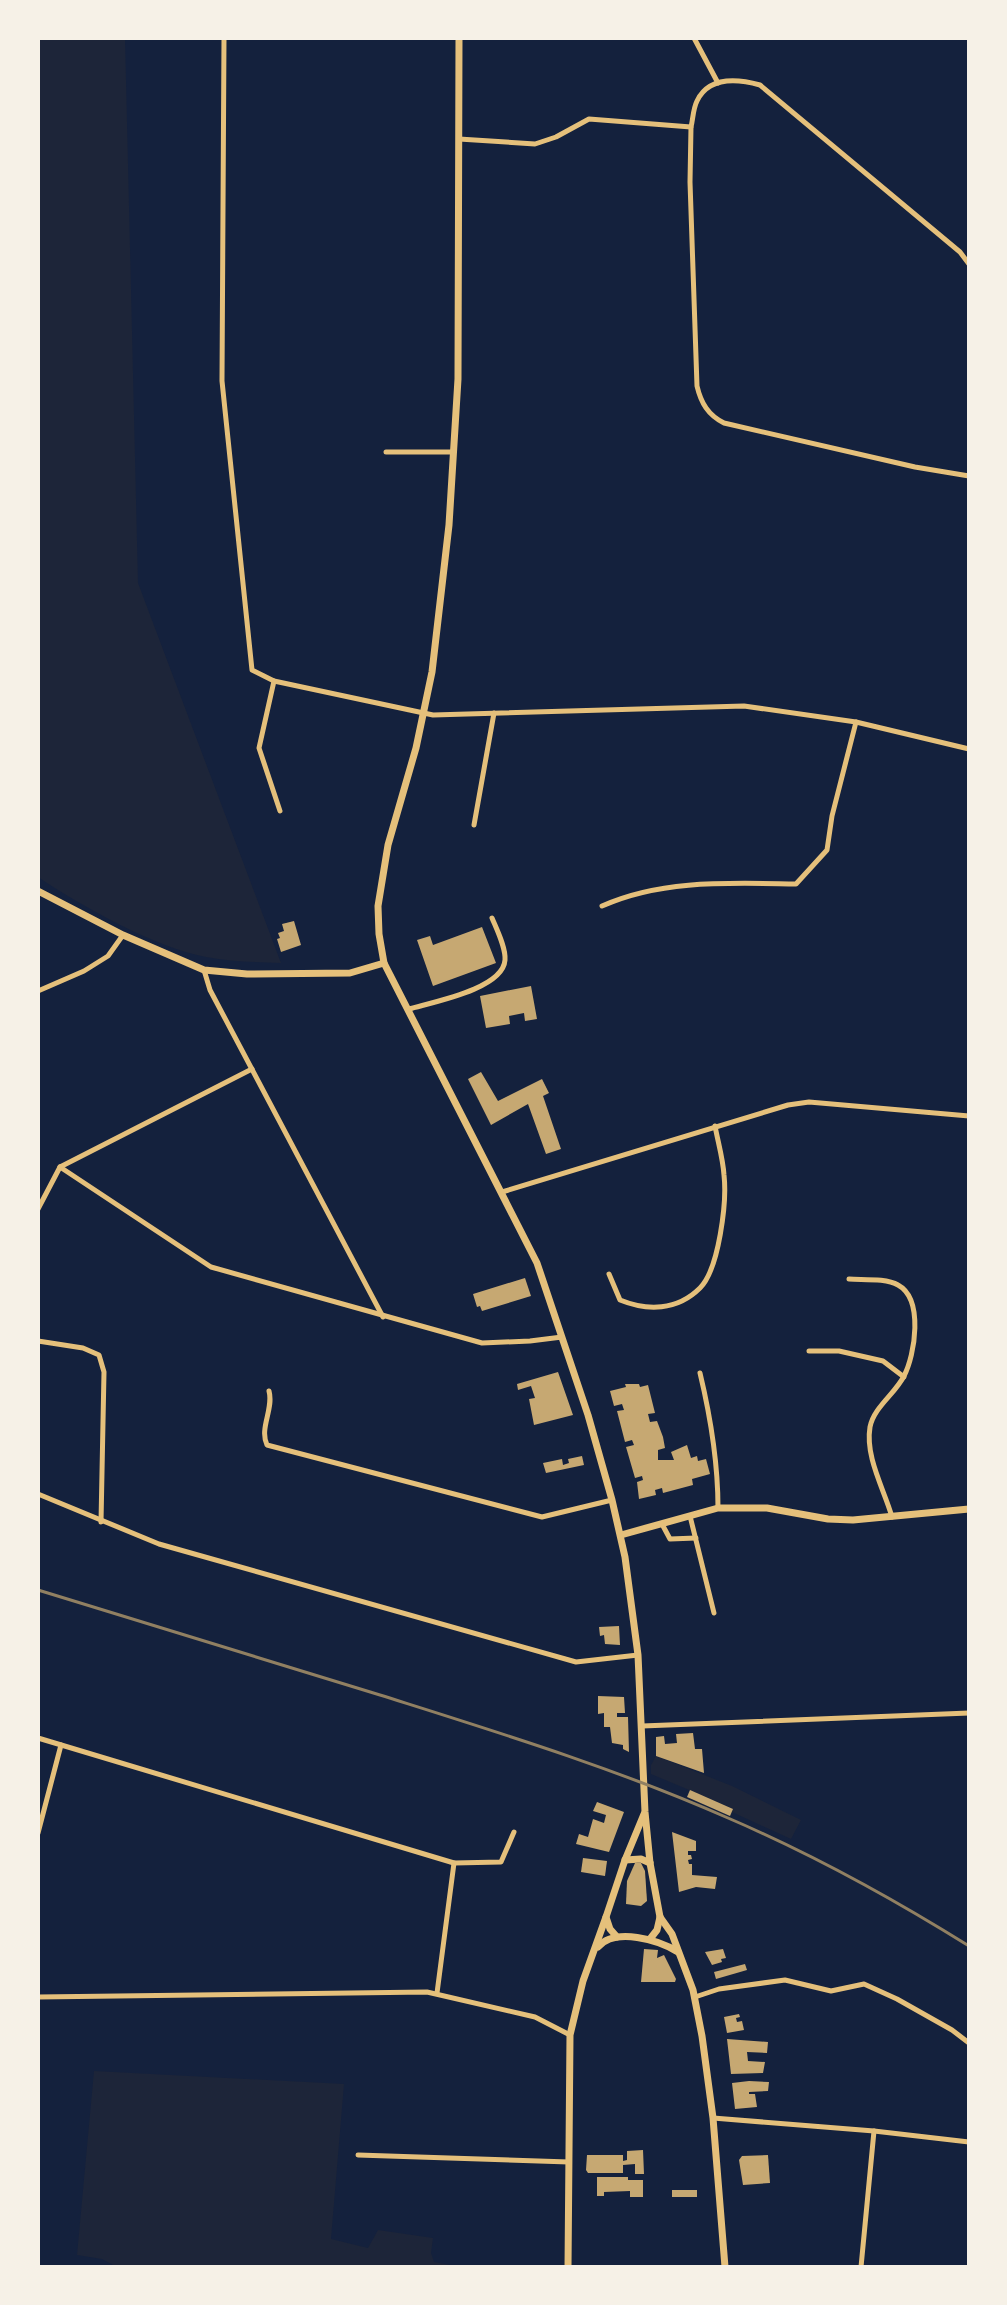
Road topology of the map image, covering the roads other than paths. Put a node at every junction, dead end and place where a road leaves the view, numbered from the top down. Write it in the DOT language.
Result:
graph roads {
  1 [pos="224,38"];
  2 [pos="459,38"];
  3 [pos="694,38"];
  4 [pos="718,83"];
  5 [pos="691,127"];
  6 [pos="459,139"];
  7 [pos="969,264"];
  8 [pos="386,452"];
  9 [pos="454,452"];
  10 [pos="969,476"];
  11 [pos="274,681"];
  12 [pos="494,713"];
  13 [pos="424,715"];
  14 [pos="856,722"];
  15 [pos="969,749"];
  16 [pos="280,811"];
  17 [pos="474,825"];
  18 [pos="38,891"];
  19 [pos="602,906"];
  20 [pos="492,918"];
  21 [pos="123,935"];
  22 [pos="384,963"];
  23 [pos="204,970"];
  24 [pos="38,991"];
  25 [pos="409,1009"];
  26 [pos="252,1069"];
  27 [pos="969,1116"];
  28 [pos="715,1126"];
  29 [pos="60,1167"];
  30 [pos="502,1192"];
  31 [pos="38,1209"];
  32 [pos="609,1274"];
  33 [pos="849,1279"];
  34 [pos="383,1317"];
  35 [pos="562,1337"];
  36 [pos="38,1341"];
  37 [pos="809,1351"];
  38 [pos="700,1373"];
  39 [pos="904,1377"];
  40 [pos="269,1391"];
  41 [pos="38,1494"];
  42 [pos="612,1500"];
  43 [pos="718,1508"];
  44 [pos="969,1509"];
  45 [pos="690,1516"];
  46 [pos="892,1518"];
  47 [pos="101,1522"];
  48 [pos="662,1524"];
  49 [pos="621,1535"];
  50 [pos="696,1538"];
  51 [pos="714,1613"];
  52 [pos="638,1655"];
  53 [pos="969,1713"];
  54 [pos="642,1726"];
  55 [pos="38,1738"];
  56 [pos="61,1745"];
  57 [pos="645,1812"];
  58 [pos="514,1832"];
  59 [pos="38,1833"];
  60 [pos="625,1860"];
  61 [pos="454,1863"];
  62 [pos="650,1863"];
  63 [pos="606,1917"];
  64 [pos="660,1917"];
  65 [pos="617,1937"];
  66 [pos="650,1939"];
  67 [pos="678,1952"];
  68 [pos="591,1959"];
  69 [pos="437,1993"];
  70 [pos="38,1997"];
  71 [pos="695,1997"];
  72 [pos="570,2035"];
  73 [pos="969,2043"];
  74 [pos="713,2118"];
  75 [pos="874,2131"];
  76 [pos="969,2142"];
  77 [pos="358,2155"];
  78 [pos="569,2162"];
  79 [pos="568,2267"];
  80 [pos="725,2267"];
  81 [pos="861,2267"];
  1 -- 11 [label="street"];
  2 -- 6 [label="street"];
  3 -- 4 [label="street"];
  4 -- 5 [label="street"];
  4 -- 7 [label="street"];
  5 -- 6 [label="street"];
  5 -- 10 [label="street"];
  6 -- 9 [label="street"];
  8 -- 9 [label="street"];
  9 -- 13 [label="street"];
  11 -- 13 [label="street"];
  11 -- 16 [label="street"];
  12 -- 13 [label="street"];
  12 -- 14 [label="street"];
  12 -- 17 [label="street"];
  13 -- 22 [label="street"];
  14 -- 15 [label="street"];
  14 -- 19 [label="street"];
  18 -- 21 [label="street"];
  20 -- 25 [label="street"];
  21 -- 23 [label="street"];
  21 -- 24 [label="street"];
  22 -- 23 [label="street"];
  22 -- 25 [label="street"];
  23 -- 26 [label="street"];
  25 -- 30 [label="street"];
  26 -- 29 [label="street"];
  26 -- 34 [label="street"];
  27 -- 28 [label="street"];
  28 -- 30 [label="street"];
  28 -- 32 [label="street"];
  29 -- 31 [label="street"];
  29 -- 34 [label="street"];
  30 -- 35 [label="street"];
  33 -- 39 [label="street"];
  34 -- 35 [label="street"];
  35 -- 42 [label="street"];
  36 -- 47 [label="street"];
  37 -- 39 [label="street"];
  38 -- 43 [label="street"];
  39 -- 46 [label="street"];
  40 -- 42 [label="street"];
  41 -- 47 [label="street"];
  42 -- 49 [label="street"];
  43 -- 45 [label="street"];
  43 -- 46 [label="street"];
  44 -- 46 [label="street"];
  45 -- 48 [label="street"];
  45 -- 50 [label="street"];
  47 -- 52 [label="street"];
  48 -- 49 [label="street"];
  48 -- 50 [label="street"];
  49 -- 52 [label="street"];
  50 -- 51 [label="street"];
  52 -- 54 [label="street"];
  53 -- 54 [label="street"];
  54 -- 57 [label="street"];
  55 -- 56 [label="street"];
  56 -- 59 [label="street"];
  56 -- 61 [label="street"];
  57 -- 60 [label="street"];
  57 -- 62 [label="street"];
  58 -- 61 [label="street"];
  60 -- 62 [label="street"];
  60 -- 63 [label="street"];
  61 -- 69 [label="street"];
  62 -- 64 [label="street"];
  63 -- 65 [label="street"];
  63 -- 68 [label="street"];
  64 -- 66 [label="street"];
  64 -- 67 [label="street"];
  65 -- 66 [label="street"];
  65 -- 68 [label="street"];
  66 -- 67 [label="street"];
  67 -- 71 [label="street"];
  68 -- 72 [label="street"];
  69 -- 70 [label="street"];
  69 -- 72 [label="street"];
  71 -- 73 [label="street"];
  71 -- 74 [label="street"];
  72 -- 78 [label="street"];
  74 -- 75 [label="street"];
  74 -- 80 [label="street"];
  75 -- 76 [label="street"];
  75 -- 81 [label="street"];
  77 -- 78 [label="street"];
  78 -- 79 [label="street"];
}
